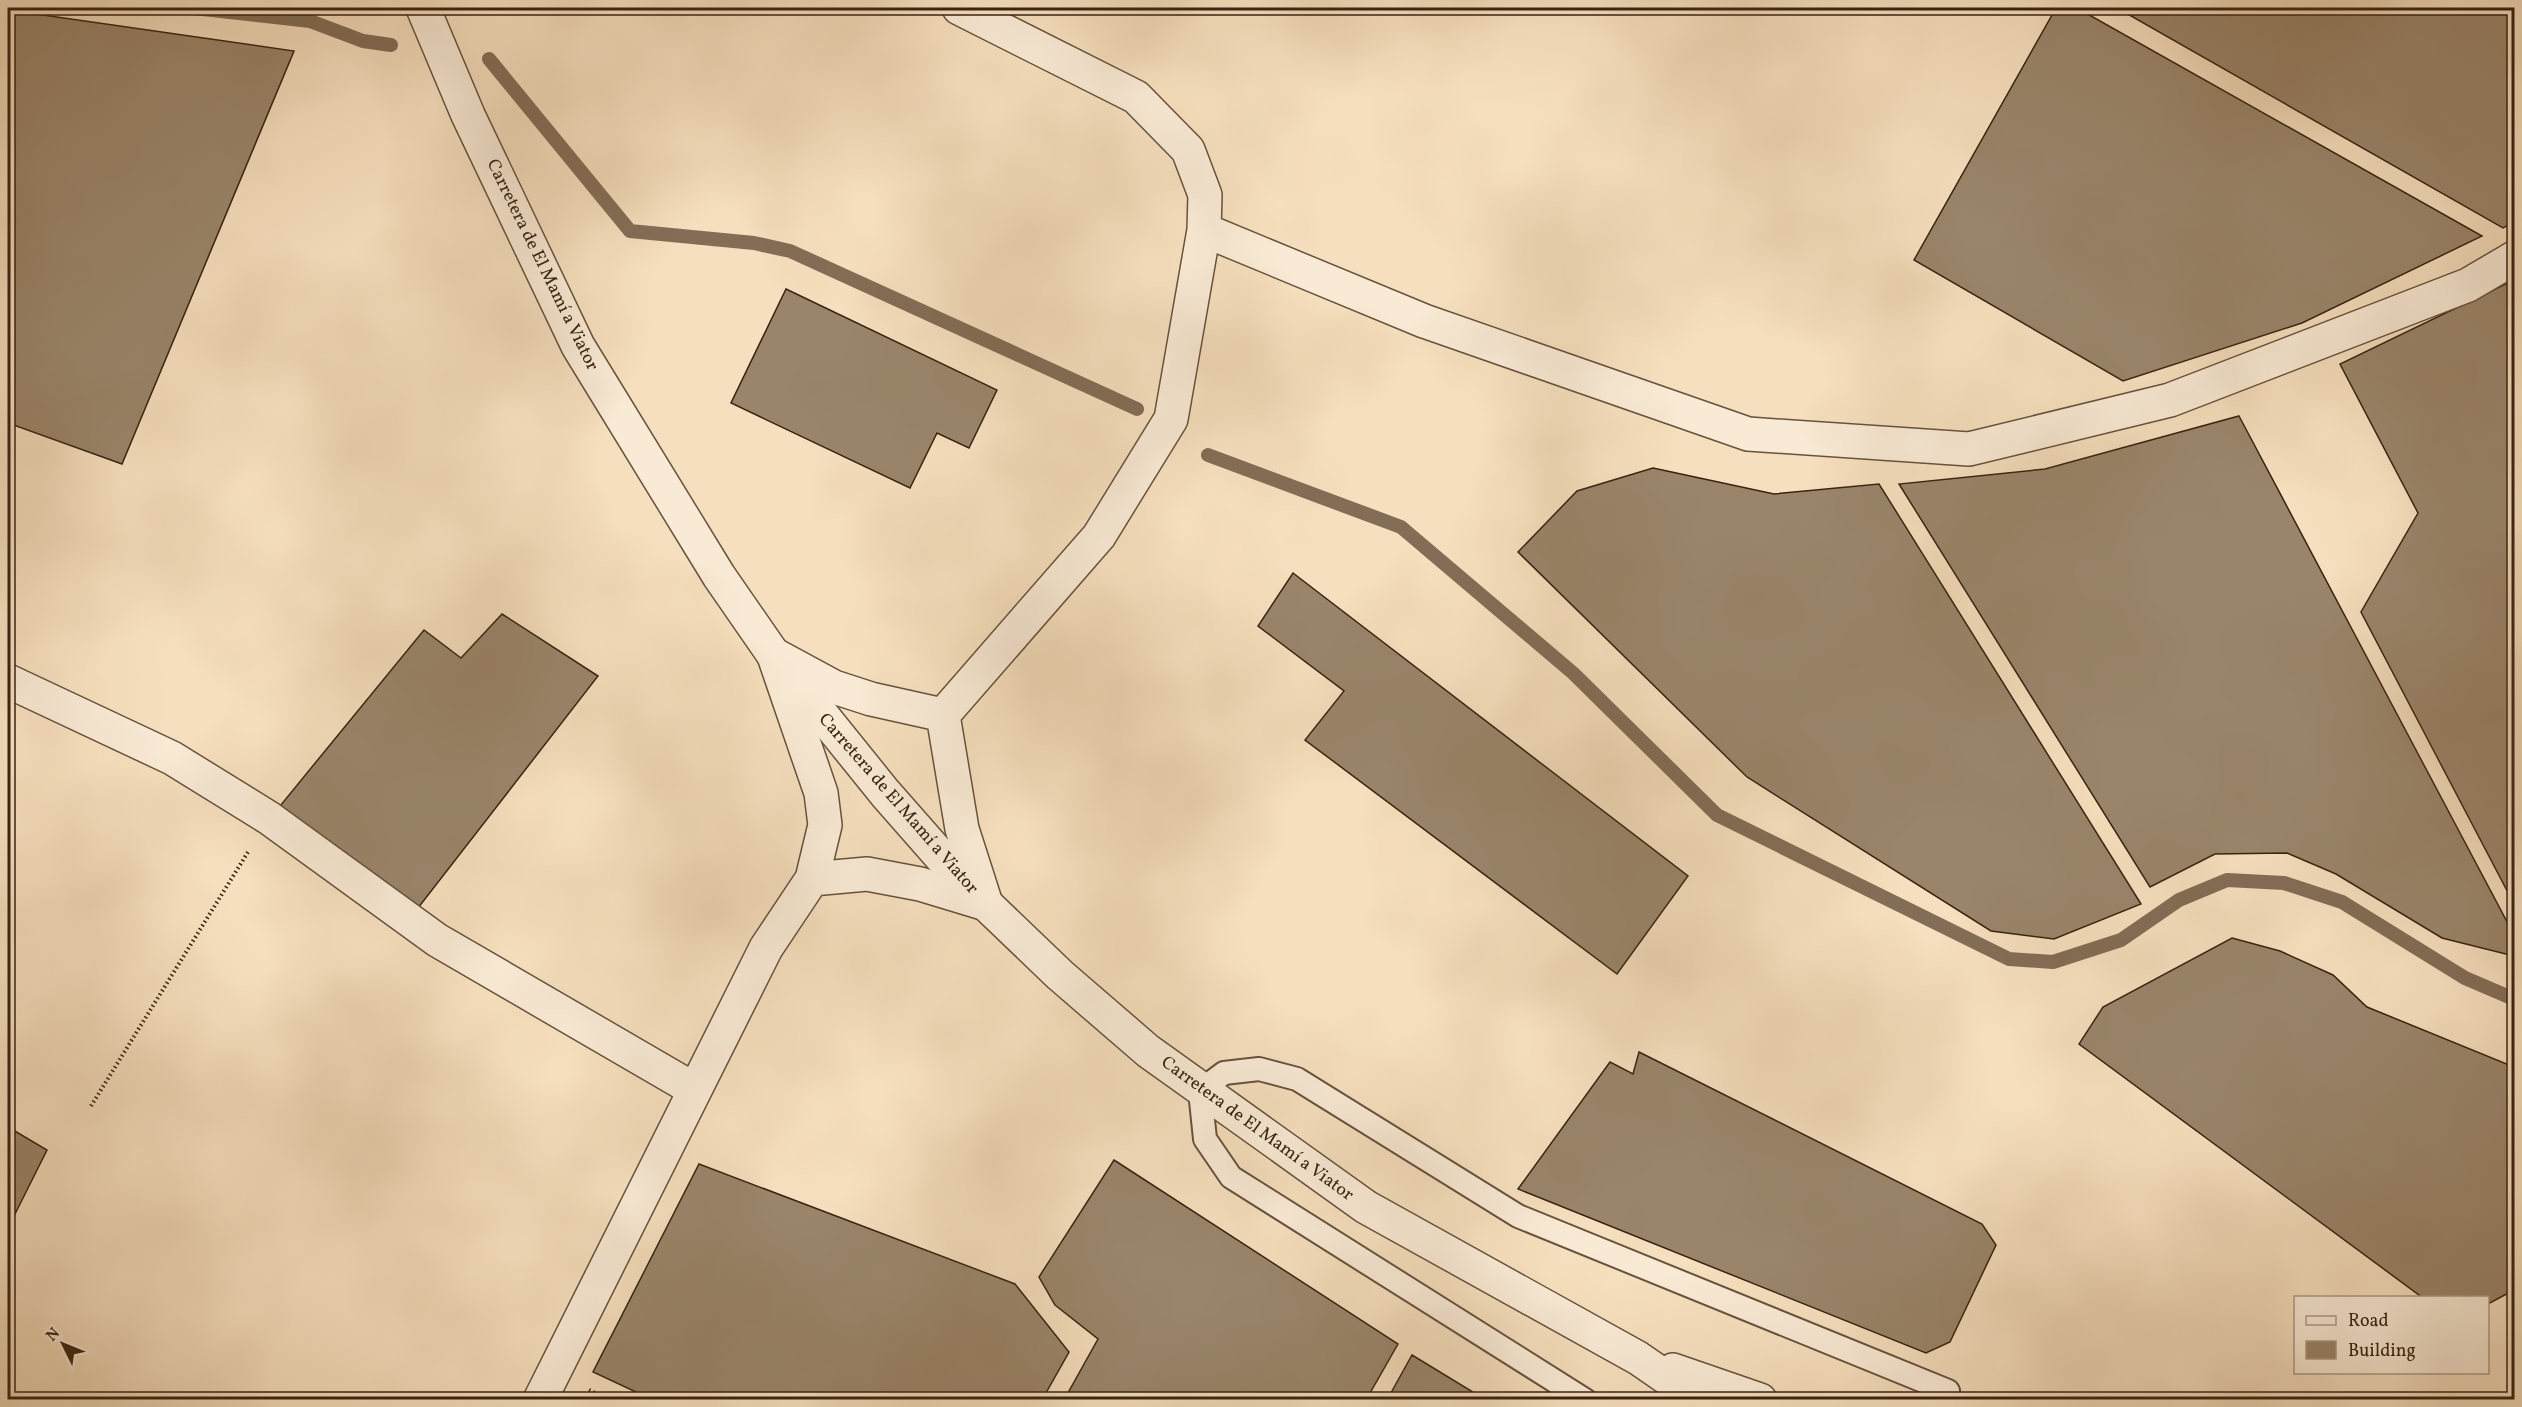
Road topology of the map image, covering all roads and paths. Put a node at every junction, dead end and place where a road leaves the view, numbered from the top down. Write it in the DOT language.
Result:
graph roads {
  1 [pos="423,8"];
  2 [pos="959,8"];
  3 [pos="1204,230"];
  4 [pos="2514,258"];
  5 [pos="773,654"];
  6 [pos="8,681"];
  7 [pos="943,715"];
  8 [pos="269,818"];
  9 [pos="812,879"];
  10 [pos="986,904"];
  11 [pos="695,1090"];
  12 [pos="1200,1091"];
  13 [pos="91,1106"];
  14 [pos="1638,1358"];
  15 [pos="1948,1390"];
  16 [pos="540,1400"];
  17 [pos="1585,1400"];
  18 [pos="1699,1400"];
  19 [pos="1760,1400"];
  1 -- 5 [label="street, Carretera de El Mamí a Viator"];
  2 -- 3 [label="street"];
  3 -- 4 [label="street"];
  3 -- 7 [label="street"];
  5 -- 7 [label="street"];
  5 -- 9 [label="street"];
  5 -- 10 [label="street, Carretera de El Mamí a Viator"];
  6 -- 8 [label="street"];
  7 -- 10 [label="street"];
  8 -- 11 [label="street"];
  8 -- 13 [label="path"];
  9 -- 10 [label="street"];
  9 -- 11 [label="street"];
  10 -- 12 [label="street, Carretera de El Mamí a Viator"];
  11 -- 16 [label="street"];
  12 -- 14 [label="street, Carretera de El Mamí a Viator"];
  12 -- 15 [label="lane"];
  12 -- 17 [label="lane"];
  14 -- 18 [label="street"];
  14 -- 19 [label="street"];
}
